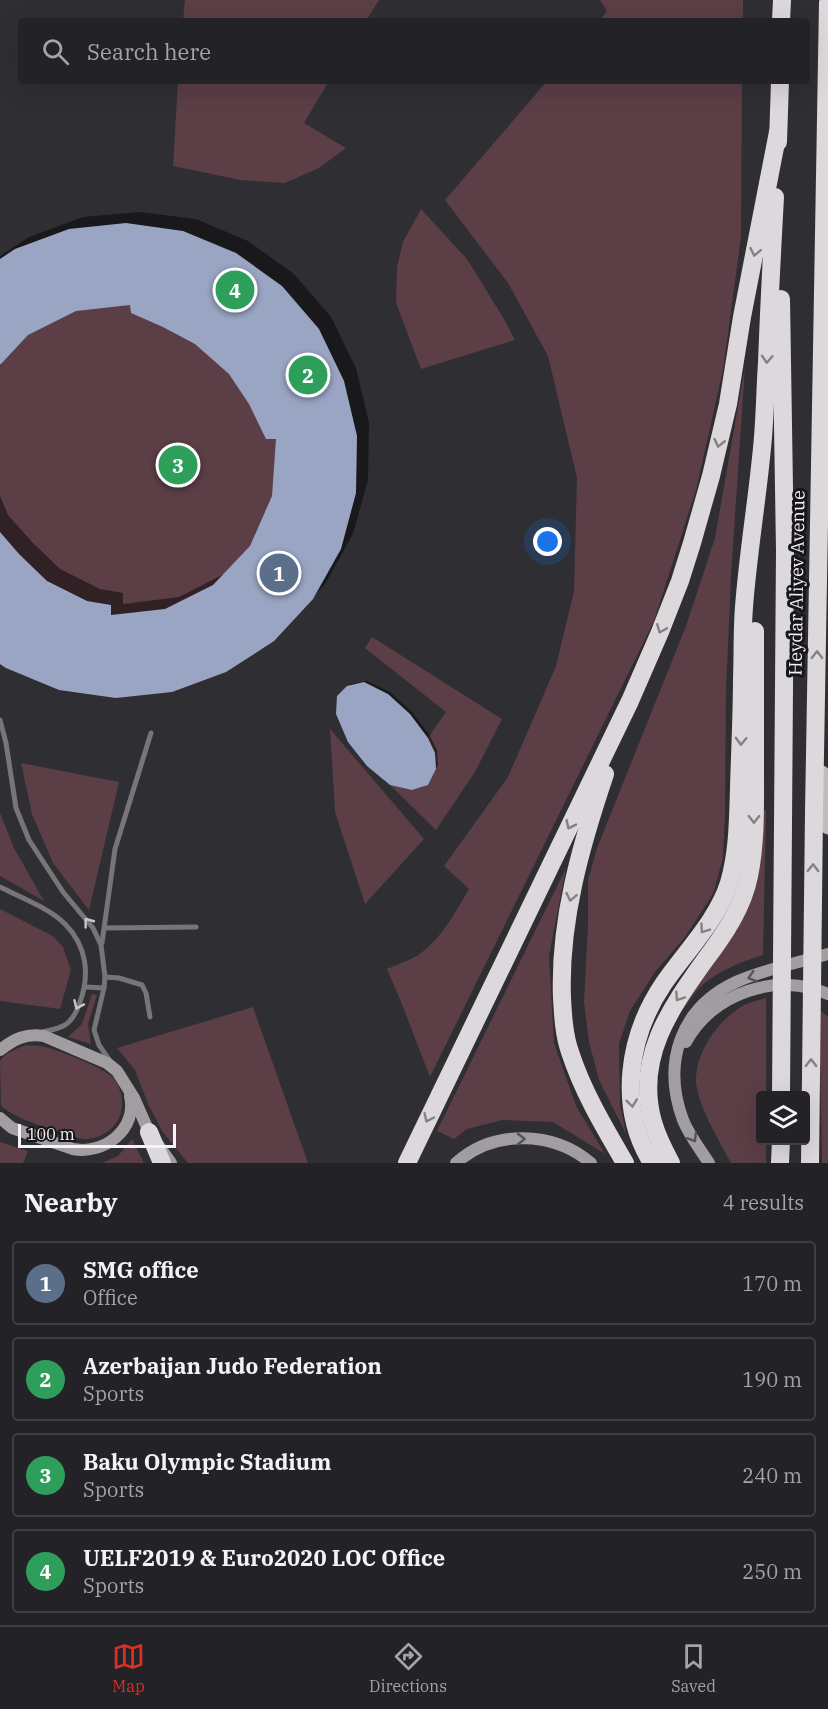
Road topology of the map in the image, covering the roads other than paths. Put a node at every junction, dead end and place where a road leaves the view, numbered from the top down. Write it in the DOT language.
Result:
graph roads {
  1 [pos="782,0"];
  2 [pos="828,3"];
  3 [pos="782,18"];
  4 [pos="780,84"];
  5 [pos="778,132"];
  6 [pos="763,446"];
  7 [pos="630,701"];
  8 [pos="816,713"];
  9 [pos="0,720"];
  10 [pos="151,734"];
  11 [pos="828,781"];
  12 [pos="828,827"];
  13 [pos="0,887"];
  14 [pos="196,927"];
  15 [pos="104,928"];
  16 [pos="101,945"];
  17 [pos="828,954"];
  18 [pos="105,977"];
  19 [pos="86,987"];
  20 [pos="104,988"];
  21 [pos="827,994"];
  22 [pos="150,1017"];
  23 [pos="24,1035"];
  24 [pos="0,1044"];
  25 [pos="0,1050"];
  26 [pos="117,1071"];
  27 [pos="675,1071"];
  28 [pos="126,1084"];
  29 [pos="781,1091"];
  30 [pos="0,1118"];
  31 [pos="6,1126"];
  32 [pos="148,1132"];
  33 [pos="781,1145"];
  34 [pos="162,1163"];
  35 [pos="171,1163"];
  36 [pos="407,1163"];
  37 [pos="456,1163"];
  38 [pos="591,1163"];
  39 [pos="625,1163"];
  40 [pos="652,1163"];
  41 [pos="671,1163"];
  42 [pos="709,1163"];
  43 [pos="780,1163"];
  44 [pos="810,1163"];
  1 -- 3 [label="highway"];
  8 -- 2 [label="highway, Heydar Aliyev Avenue, one-way"];
  4 -- 5 [label="highway, Heydar Aliyev Avenue"];
  5 -- 6 [label="highway, one-way"];
  5 -- 7 [label="highway, one-way"];
  5 -- 29 [label="highway, Heydar Aliyev Avenue"];
  6 -- 40 [label="highway, one-way"];
  6 -- 41 [label="highway, one-way"];
  7 -- 36 [label="highway, one-way"];
  7 -- 39 [label="highway, one-way"];
  8 -- 11 [label="main road"];
  8 -- 12 [label="main road"];
  44 -- 8 [label="highway, Heydar Aliyev Avenue, one-way"];
  16 -- 9 [label="lane, one-way"];
  10 -- 15 [label="lane"];
  13 -- 19 [label="lane"];
  14 -- 15 [label="lane"];
  15 -- 16 [label="lane"];
  16 -- 18 [label="lane"];
  17 -- 27 [label="main road, one-way"];
  18 -- 20 [label="lane"];
  18 -- 22 [label="lane"];
  19 -- 20 [label="lane"];
  19 -- 23 [label="lane, one-way"];
  20 -- 26 [label="lane"];
  21 -- 27 [label="main road"];
  23 -- 24 [label="main road"];
  23 -- 25 [label="main road"];
  23 -- 26 [label="main road"];
  26 -- 28 [label="main road"];
  27 -- 42 [label="main road, one-way"];
  28 -- 31 [label="main road"];
  28 -- 32 [label="main road"];
  30 -- 31 [label="main road"];
  32 -- 34 [label="highway"];
  32 -- 35 [label="main road"];
  33 -- 43 [label="highway"];
  37 -- 38 [label="main road, one-way"];
}
